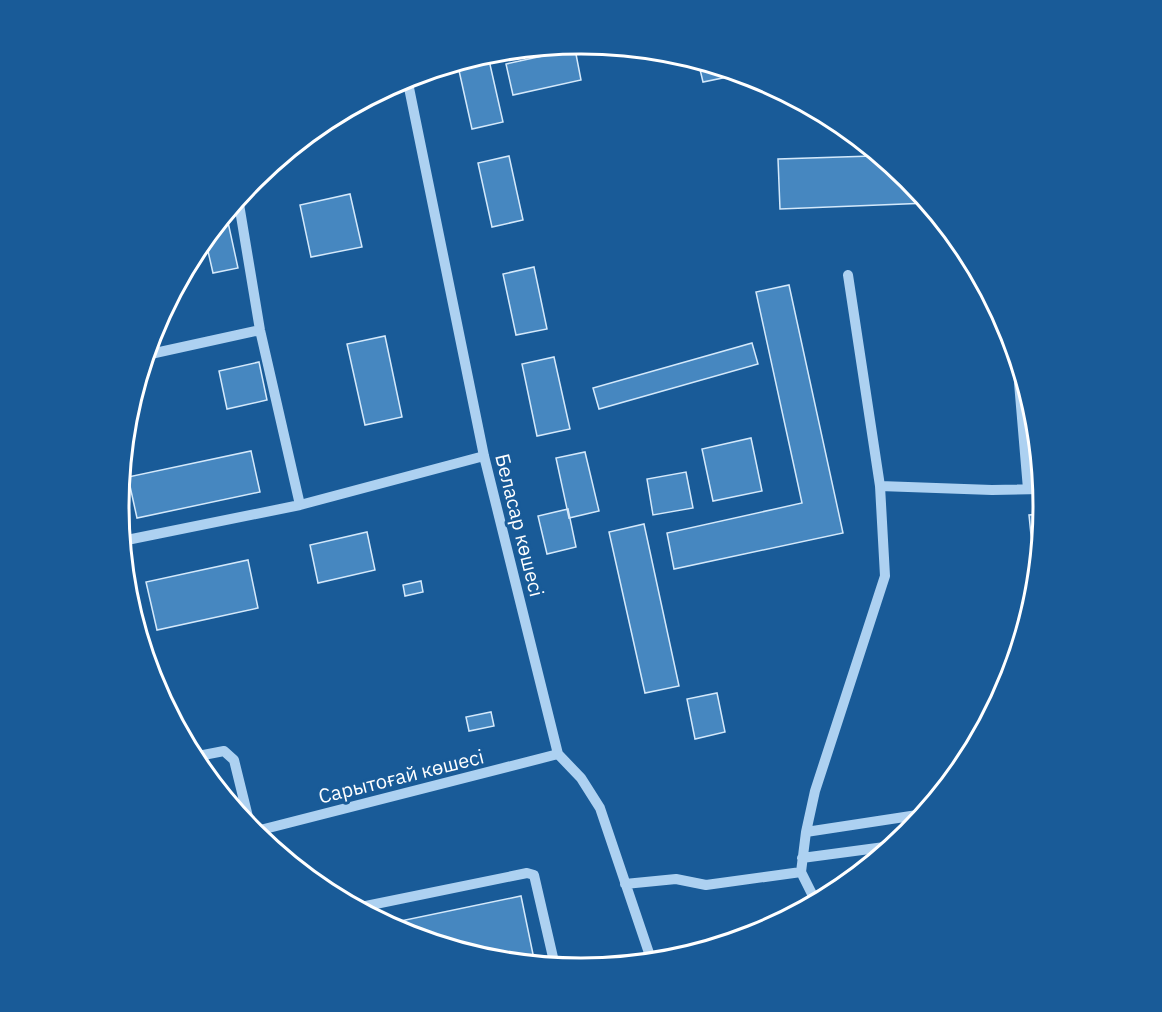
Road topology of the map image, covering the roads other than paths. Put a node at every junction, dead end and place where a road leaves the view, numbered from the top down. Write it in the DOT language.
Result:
graph roads {
  1 [pos="409,88"];
  2 [pos="240,209"];
  3 [pos="849,275"];
  4 [pos="260,330"];
  5 [pos="156,353"];
  6 [pos="1021,402"];
  7 [pos="484,456"];
  8 [pos="880,486"];
  9 [pos="1028,489"];
  10 [pos="1032,489"];
  11 [pos="300,505"];
  12 [pos="130,539"];
  13 [pos="558,754"];
  14 [pos="204,755"];
  15 [pos="247,810"];
  16 [pos="911,815"];
  17 [pos="263,828"];
  18 [pos="806,832"];
  19 [pos="876,848"];
  20 [pos="802,858"];
  21 [pos="801,872"];
  22 [pos="625,884"];
  23 [pos="812,894"];
  24 [pos="370,905"];
  25 [pos="649,952"];
  26 [pos="553,957"];
  1 -- 7 [label="street, Беласар көшесі"];
  2 -- 4 [label="street"];
  3 -- 8 [label="street"];
  4 -- 5 [label="street"];
  4 -- 11 [label="street"];
  6 -- 9 [label="street"];
  7 -- 11 [label="street"];
  7 -- 13 [label="street, Беласар көшесі"];
  8 -- 9 [label="street"];
  8 -- 18 [label="street"];
  9 -- 10 [label="street"];
  11 -- 12 [label="street"];
  13 -- 17 [label="street, Сарытоғай көшесі"];
  13 -- 22 [label="street, Беласар көшесі"];
  14 -- 15 [label="street"];
  16 -- 18 [label="street"];
  18 -- 20 [label="street"];
  19 -- 20 [label="street"];
  20 -- 21 [label="street"];
  21 -- 22 [label="street"];
  21 -- 23 [label="street"];
  22 -- 25 [label="street, Беласар көшесі"];
  24 -- 26 [label="street"];
}
